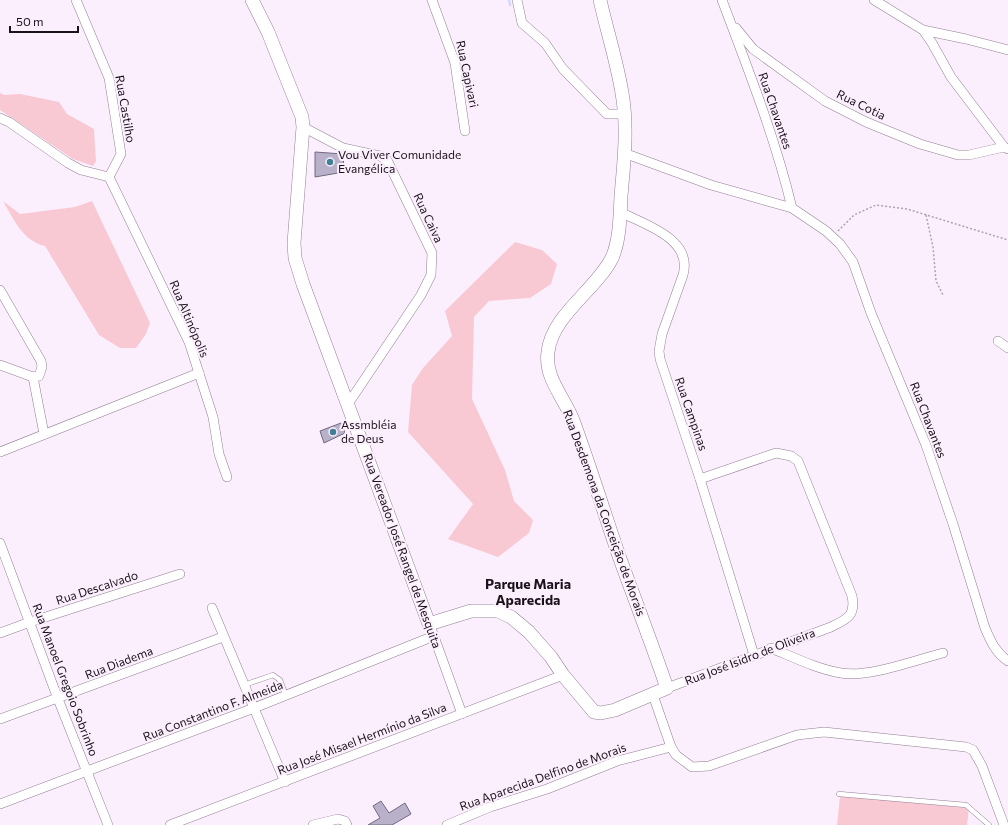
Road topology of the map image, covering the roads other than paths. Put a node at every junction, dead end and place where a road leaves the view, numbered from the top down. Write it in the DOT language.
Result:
graph roads {
  1 [pos="76,0"];
  2 [pos="252,0"];
  3 [pos="432,0"];
  4 [pos="517,0"];
  5 [pos="600,0"];
  6 [pos="722,0"];
  7 [pos="874,0"];
  8 [pos="731,23"];
  9 [pos="923,30"];
  10 [pos="1008,50"];
  11 [pos="624,114"];
  12 [pos="0,118"];
  13 [pos="303,126"];
  14 [pos="465,131"];
  15 [pos="1006,148"];
  16 [pos="624,153"];
  17 [pos="109,177"];
  18 [pos="792,208"];
  19 [pos="620,212"];
  20 [pos="0,290"];
  21 [pos="998,341"];
  22 [pos="1008,348"];
  23 [pos="0,365"];
  24 [pos="199,373"];
  25 [pos="34,377"];
  26 [pos="348,404"];
  27 [pos="44,434"];
  28 [pos="0,452"];
  29 [pos="227,477"];
  30 [pos="700,479"];
  31 [pos="0,543"];
  32 [pos="180,574"];
  33 [pos="212,608"];
  34 [pos="30,622"];
  35 [pos="431,630"];
  36 [pos="0,633"];
  37 [pos="223,637"];
  38 [pos="771,648"];
  39 [pos="943,653"];
  40 [pos="754,655"];
  41 [pos="1008,661"];
  42 [pos="562,675"];
  43 [pos="244,685"];
  44 [pos="667,688"];
  45 [pos="654,695"];
  46 [pos="286,696"];
  47 [pos="58,699"];
  48 [pos="254,708"];
  49 [pos="462,714"];
  50 [pos="0,719"];
  51 [pos="671,748"];
  52 [pos="87,772"];
  53 [pos="285,782"];
  54 [pos="839,794"];
  55 [pos="0,804"];
  56 [pos="108,825"];
  57 [pos="170,825"];
  58 [pos="313,825"];
  59 [pos="347,825"];
  60 [pos="447,825"];
  61 [pos="989,825"];
  62 [pos="1004,825"];
  1 -- 17 [label="street, Rua Castilho"];
  2 -- 13 [label="street, Rua Vereador José Rangel de Mesquita"];
  3 -- 14 [label="street, Rua Capivari"];
  4 -- 11 [label="street"];
  5 -- 11 [label="street, Rua Desdemona da Conceição de Morais"];
  6 -- 8 [label="street, Rua Chavantes"];
  7 -- 9 [label="street"];
  8 -- 15 [label="street, Rua Cotia"];
  8 -- 18 [label="street, Rua Chavantes"];
  9 -- 10 [label="street"];
  9 -- 15 [label="street"];
  11 -- 16 [label="street, Rua Desdemona da Conceição de Morais"];
  12 -- 17 [label="street"];
  13 -- 26 [label="street, Rua Vereador José Rangel de Mesquita"];
  13 -- 26 [label="street, Rua Caiva"];
  16 -- 18 [label="street, Rua Chavantes"];
  16 -- 19 [label="street, Rua Desdemona da Conceição de Morais"];
  17 -- 24 [label="street, Rua Altinópolis"];
  18 -- 41 [label="street, Rua Chavantes"];
  19 -- 30 [label="street, Rua Campinas"];
  19 -- 44 [label="street, Rua Desdemona da Conceição de Morais"];
  20 -- 25 [label="street"];
  21 -- 22 [label="street"];
  23 -- 25 [label="street"];
  24 -- 27 [label="street"];
  24 -- 29 [label="street, Rua Altinópolis"];
  25 -- 27 [label="street"];
  26 -- 35 [label="street, Rua Vereador José Rangel de Mesquita"];
  27 -- 28 [label="street"];
  30 -- 38 [label="street, Rua José Isidro de Oliveira"];
  30 -- 40 [label="street, Rua Campinas"];
  31 -- 34 [label="street, Rua Manoel Gregoio Sobrinho"];
  32 -- 34 [label="street, Rua Descalvado"];
  33 -- 37 [label="street"];
  34 -- 36 [label="street, Rua Descalvado"];
  34 -- 47 [label="street, Rua Manoel Gregoio Sobrinho"];
  35 -- 42 [label="street, Rua José Isidro de Oliveira"];
  35 -- 46 [label="street, Rua Constantino F. Almeida"];
  35 -- 49 [label="street, Rua Vereador José Rangel de Mesquita"];
  37 -- 43 [label="street"];
  37 -- 47 [label="street, Rua Diadema"];
  38 -- 39 [label="street"];
  38 -- 40 [label="street, Rua José Isidro de Oliveira"];
  40 -- 44 [label="street, Rua José Isidro de Oliveira"];
  42 -- 45 [label="street, Rua José Isidro de Oliveira"];
  42 -- 49 [label="street, Rua José Misael Hermínio da Silva"];
  43 -- 46 [label="lane"];
  43 -- 48 [label="street"];
  44 -- 45 [label="street, Rua José Isidro de Oliveira"];
  45 -- 51 [label="street"];
  46 -- 48 [label="street, Rua Constantino F. Almeida"];
  47 -- 50 [label="street, Rua Diadema"];
  47 -- 52 [label="street, Rua Manoel Gregoio Sobrinho"];
  48 -- 52 [label="street, Rua Constantino F. Almeida"];
  48 -- 53 [label="street"];
  49 -- 53 [label="street, Rua José Misael Hermínio da Silva"];
  51 -- 60 [label="street, Rua Aparecida Delfino de Morais"];
  51 -- 62 [label="street"];
  52 -- 55 [label="street, Rua Constantino F. Almeida"];
  52 -- 56 [label="street, Rua Manoel Gregoio Sobrinho"];
  53 -- 57 [label="street, Rua José Misael Hermínio da Silva"];
  54 -- 61 [label="lane"];
  58 -- 59 [label="street"];
}
